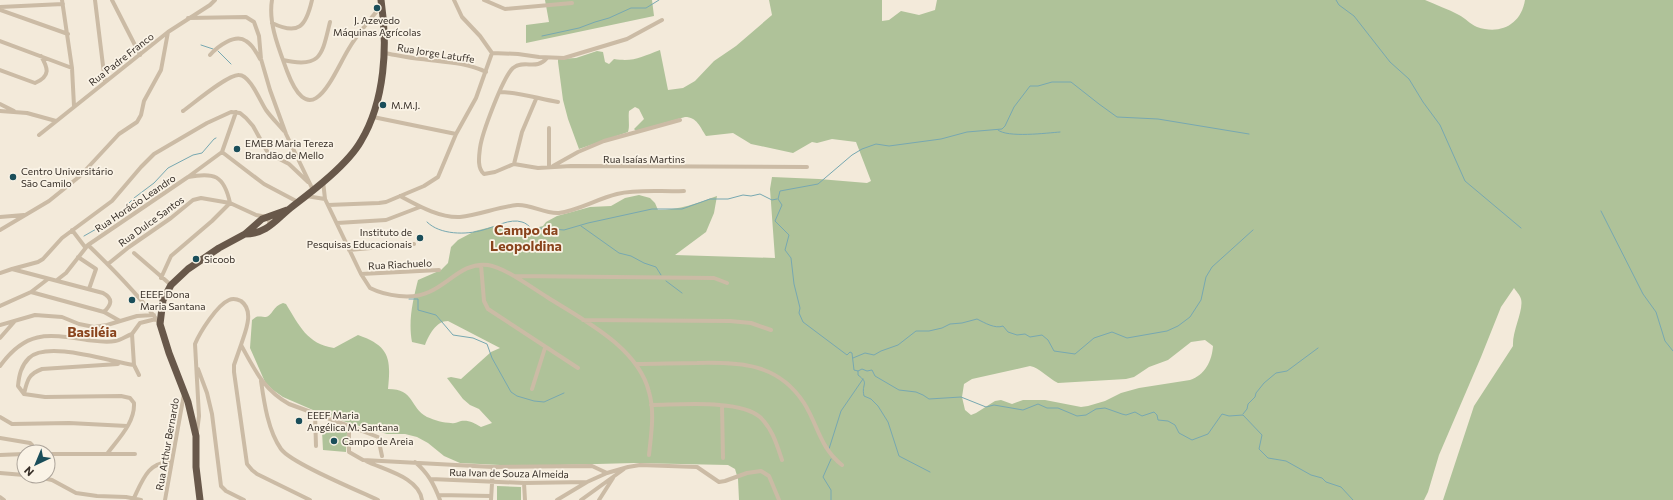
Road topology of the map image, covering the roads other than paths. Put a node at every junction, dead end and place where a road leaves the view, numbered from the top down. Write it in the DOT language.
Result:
graph roads {
  1 [pos="96,0"];
  2 [pos="112,0"];
  3 [pos="215,0"];
  4 [pos="272,0"];
  5 [pos="312,0"];
  6 [pos="454,0"];
  7 [pos="484,0"];
  8 [pos="62,2"];
  9 [pos="382,2"];
  10 [pos="572,3"];
  11 [pos="0,7"];
  12 [pos="0,10"];
  13 [pos="188,18"];
  14 [pos="662,20"];
  15 [pos="330,22"];
  16 [pos="272,23"];
  17 [pos="168,32"];
  18 [pos="68,34"];
  19 [pos="0,41"];
  20 [pos="384,53"];
  21 [pos="492,53"];
  22 [pos="140,55"];
  23 [pos="40,56"];
  24 [pos="210,56"];
  25 [pos="547,58"];
  26 [pos="261,59"];
  27 [pos="283,60"];
  28 [pos="72,68"];
  29 [pos="0,70"];
  30 [pos="486,72"];
  31 [pos="105,82"];
  32 [pos="500,92"];
  33 [pos="536,99"];
  34 [pos="558,102"];
  35 [pos="0,104"];
  36 [pos="74,106"];
  37 [pos="0,111"];
  38 [pos="14,111"];
  39 [pos="183,111"];
  40 [pos="236,112"];
  41 [pos="373,116"];
  42 [pos="680,120"];
  43 [pos="56,121"];
  44 [pos="549,128"];
  45 [pos="286,134"];
  46 [pos="456,134"];
  47 [pos="39,135"];
  48 [pos="222,152"];
  49 [pos="514,164"];
  50 [pos="551,167"];
  51 [pos="807,167"];
  52 [pos="188,177"];
  53 [pos="323,181"];
  54 [pos="308,182"];
  55 [pos="313,190"];
  56 [pos="684,191"];
  57 [pos="306,196"];
  58 [pos="400,196"];
  59 [pos="325,199"];
  60 [pos="298,202"];
  61 [pos="230,204"];
  62 [pos="328,205"];
  63 [pos="420,207"];
  64 [pos="287,210"];
  65 [pos="26,215"];
  66 [pos="256,215"];
  67 [pos="0,216"];
  68 [pos="267,217"];
  69 [pos="258,223"];
  70 [pos="337,223"];
  71 [pos="271,226"];
  72 [pos="0,230"];
  73 [pos="72,230"];
  74 [pos="264,230"];
  75 [pos="245,234"];
  76 [pos="414,244"];
  77 [pos="87,246"];
  78 [pos="349,250"];
  79 [pos="134,254"];
  80 [pos="78,256"];
  81 [pos="108,264"];
  82 [pos="481,265"];
  83 [pos="12,269"];
  84 [pos="439,270"];
  85 [pos="0,273"];
  86 [pos="361,274"];
  87 [pos="514,276"];
  88 [pos="48,278"];
  89 [pos="161,278"];
  90 [pos="57,280"];
  91 [pos="727,283"];
  92 [pos="171,285"];
  93 [pos="89,289"];
  94 [pos="31,292"];
  95 [pos="0,306"];
  96 [pos="104,312"];
  97 [pos="157,319"];
  98 [pos="583,320"];
  99 [pos="120,321"];
  100 [pos="14,322"];
  101 [pos="0,325"];
  102 [pos="771,330"];
  103 [pos="132,334"];
  104 [pos="0,338"];
  105 [pos="241,345"];
  106 [pos="545,348"];
  107 [pos="122,364"];
  108 [pos="636,364"];
  109 [pos="134,365"];
  110 [pos="197,365"];
  111 [pos="0,366"];
  112 [pos="578,368"];
  113 [pos="139,375"];
  114 [pos="261,381"];
  115 [pos="532,389"];
  116 [pos="184,392"];
  117 [pos="24,394"];
  118 [pos="652,405"];
  119 [pos="722,406"];
  120 [pos="315,414"];
  121 [pos="1,418"];
  122 [pos="127,426"];
  123 [pos="348,426"];
  124 [pos="196,436"];
  125 [pos="0,438"];
  126 [pos="31,444"];
  127 [pos="316,446"];
  128 [pos="16,454"];
  129 [pos="56,454"];
  130 [pos="107,454"];
  131 [pos="135,454"];
  132 [pos="0,455"];
  133 [pos="649,455"];
  134 [pos="382,456"];
  135 [pos="723,458"];
  136 [pos="363,460"];
  137 [pos="782,460"];
  138 [pos="171,462"];
  139 [pos="415,462"];
  140 [pos="842,465"];
  141 [pos="493,467"];
  142 [pos="628,467"];
  143 [pos="0,473"];
  144 [pos="607,473"];
  145 [pos="16,474"];
  146 [pos="614,476"];
  147 [pos="432,479"];
  148 [pos="492,481"];
  149 [pos="56,482"];
  150 [pos="587,482"];
  151 [pos="524,483"];
  152 [pos="438,495"];
  153 [pos="0,497"];
  154 [pos="134,498"];
  155 [pos="491,498"];
  156 [pos="4,500"];
  157 [pos="141,500"];
  158 [pos="165,500"];
  159 [pos="200,500"];
  160 [pos="244,500"];
  161 [pos="310,500"];
  162 [pos="378,500"];
  163 [pos="422,500"];
  164 [pos="440,500"];
  165 [pos="525,500"];
  166 [pos="557,500"];
  167 [pos="581,500"];
  168 [pos="599,500"];
  169 [pos="779,500"];
  1 -- 31 [label="street"];
  2 -- 22 [label="street"];
  3 -- 13 [label="street, Rua Padre Franco"];
  4 -- 16 [label="street"];
  5 -- 16 [label="street"];
  6 -- 21 [label="street"];
  7 -- 10 [label="street"];
  8 -- 11 [label="street"];
  8 -- 18 [label="street"];
  9 -- 20 [label="highway"];
  9 -- 27 [label="street"];
  12 -- 18 [label="street"];
  13 -- 17 [label="street, Rua Padre Franco"];
  13 -- 26 [label="street"];
  14 -- 25 [label="street"];
  15 -- 27 [label="street"];
  16 -- 27 [label="street"];
  17 -- 22 [label="street, Rua Padre Franco"];
  17 -- 65 [label="street"];
  18 -- 28 [label="street"];
  19 -- 23 [label="street"];
  20 -- 30 [label="street, Rua Jorge Latuffe"];
  20 -- 41 [label="highway"];
  21 -- 25 [label="street"];
  21 -- 30 [label="street"];
  22 -- 31 [label="street, Rua Padre Franco"];
  23 -- 28 [label="street"];
  23 -- 29 [label="street"];
  24 -- 26 [label="street"];
  25 -- 32 [label="street"];
  26 -- 45 [label="street"];
  28 -- 36 [label="street"];
  30 -- 46 [label="street"];
  31 -- 36 [label="street, Rua Padre Franco"];
  32 -- 33 [label="street"];
  32 -- 49 [label="street"];
  33 -- 34 [label="street"];
  33 -- 49 [label="street"];
  35 -- 38 [label="street"];
  36 -- 43 [label="street, Rua Padre Franco"];
  37 -- 38 [label="street"];
  38 -- 43 [label="street"];
  39 -- 45 [label="street"];
  40 -- 48 [label="street"];
  40 -- 54 [label="street"];
  40 -- 73 [label="street"];
  41 -- 46 [label="street"];
  41 -- 53 [label="highway"];
  42 -- 50 [label="street"];
  43 -- 47 [label="street, Rua Padre Franco"];
  44 -- 50 [label="street"];
  45 -- 54 [label="street"];
  46 -- 58 [label="street"];
  48 -- 52 [label="street"];
  48 -- 60 [label="street"];
  49 -- 50 [label="street, Rua Isaías Martins"];
  50 -- 51 [label="street, Rua Isaías Martins"];
  52 -- 61 [label="street, Rua Horácio Leandro"];
  52 -- 77 [label="street, Rua Horácio Leandro"];
  53 -- 55 [label="highway"];
  53 -- 59 [label="street"];
  54 -- 55 [label="street"];
  55 -- 57 [label="highway"];
  56 -- 63 [label="street"];
  57 -- 59 [label="street"];
  57 -- 60 [label="highway"];
  58 -- 62 [label="street"];
  58 -- 63 [label="street"];
  59 -- 62 [label="street"];
  60 -- 64 [label="highway"];
  61 -- 66 [label="street"];
  61 -- 81 [label="street, Rua Dulce Santos"];
  61 -- 89 [label="street"];
  62 -- 70 [label="street"];
  63 -- 70 [label="street"];
  64 -- 68 [label="highway"];
  64 -- 71 [label="highway"];
  65 -- 67 [label="street"];
  65 -- 72 [label="street"];
  66 -- 68 [label="street"];
  66 -- 69 [label="street"];
  68 -- 69 [label="highway"];
  68 -- 71 [label="street"];
  69 -- 74 [label="street"];
  69 -- 75 [label="highway"];
  70 -- 78 [label="street"];
  71 -- 74 [label="highway"];
  73 -- 77 [label="street"];
  73 -- 83 [label="street"];
  74 -- 75 [label="highway"];
  75 -- 92 [label="highway"];
  76 -- 78 [label="street"];
  77 -- 80 [label="street, Rua Horácio Leandro"];
  77 -- 81 [label="street"];
  78 -- 86 [label="street"];
  79 -- 89 [label="street"];
  80 -- 90 [label="street, Rua Horácio Leandro"];
  80 -- 93 [label="street"];
  81 -- 97 [label="street"];
  82 -- 86 [label="street"];
  82 -- 87 [label="street"];
  82 -- 106 [label="street"];
  83 -- 85 [label="street"];
  83 -- 88 [label="street"];
  84 -- 86 [label="street, Rua Riachuelo"];
  87 -- 91 [label="street"];
  87 -- 98 [label="street"];
  88 -- 90 [label="street"];
  88 -- 94 [label="street"];
  89 -- 92 [label="street"];
  90 -- 93 [label="street"];
  92 -- 97 [label="highway"];
  93 -- 96 [label="street"];
  94 -- 95 [label="street"];
  94 -- 96 [label="street"];
  96 -- 99 [label="street"];
  97 -- 99 [label="street"];
  97 -- 103 [label="street"];
  97 -- 116 [label="highway"];
  98 -- 102 [label="street"];
  98 -- 108 [label="street"];
  99 -- 100 [label="street"];
  100 -- 101 [label="street"];
  100 -- 104 [label="street"];
  103 -- 109 [label="street"];
  103 -- 111 [label="street"];
  105 -- 110 [label="street"];
  105 -- 114 [label="street"];
  105 -- 161 [label="street"];
  106 -- 112 [label="street"];
  106 -- 115 [label="street"];
  107 -- 109 [label="street"];
  107 -- 117 [label="street"];
  107 -- 117 [label="street"];
  108 -- 118 [label="street"];
  108 -- 140 [label="street"];
  109 -- 113 [label="street"];
  110 -- 124 [label="street"];
  110 -- 160 [label="street"];
  114 -- 120 [label="street"];
  114 -- 162 [label="street"];
  116 -- 124 [label="highway"];
  116 -- 138 [label="street, Rua Arthur Bernardo"];
  117 -- 122 [label="street"];
  118 -- 119 [label="street"];
  118 -- 133 [label="street"];
  119 -- 135 [label="street"];
  119 -- 137 [label="street"];
  120 -- 123 [label="street"];
  120 -- 127 [label="street"];
  121 -- 122 [label="street"];
  122 -- 130 [label="street"];
  123 -- 134 [label="street"];
  123 -- 136 [label="street"];
  124 -- 159 [label="highway"];
  125 -- 126 [label="street"];
  128 -- 132 [label="street"];
  129 -- 130 [label="street"];
  130 -- 131 [label="street"];
  136 -- 139 [label="street"];
  136 -- 163 [label="street"];
  138 -- 154 [label="street"];
  138 -- 158 [label="street, Rua Arthur Bernardo"];
  139 -- 141 [label="street"];
  139 -- 147 [label="street"];
  141 -- 144 [label="street"];
  141 -- 148 [label="street"];
  142 -- 144 [label="street"];
  142 -- 146 [label="street"];
  142 -- 169 [label="street"];
  143 -- 145 [label="street"];
  144 -- 150 [label="street"];
  146 -- 167 [label="street"];
  146 -- 168 [label="street"];
  147 -- 148 [label="street, Rua Ivan de Souza Almeida"];
  147 -- 152 [label="street"];
  148 -- 151 [label="street, Rua Ivan de Souza Almeida"];
  148 -- 155 [label="street"];
  149 -- 154 [label="street"];
  150 -- 151 [label="street, Rua Ivan de Souza Almeida"];
  150 -- 166 [label="street"];
  151 -- 165 [label="street"];
  152 -- 155 [label="street"];
  152 -- 164 [label="street"];
  153 -- 156 [label="street"];
  154 -- 157 [label="street"];
}
